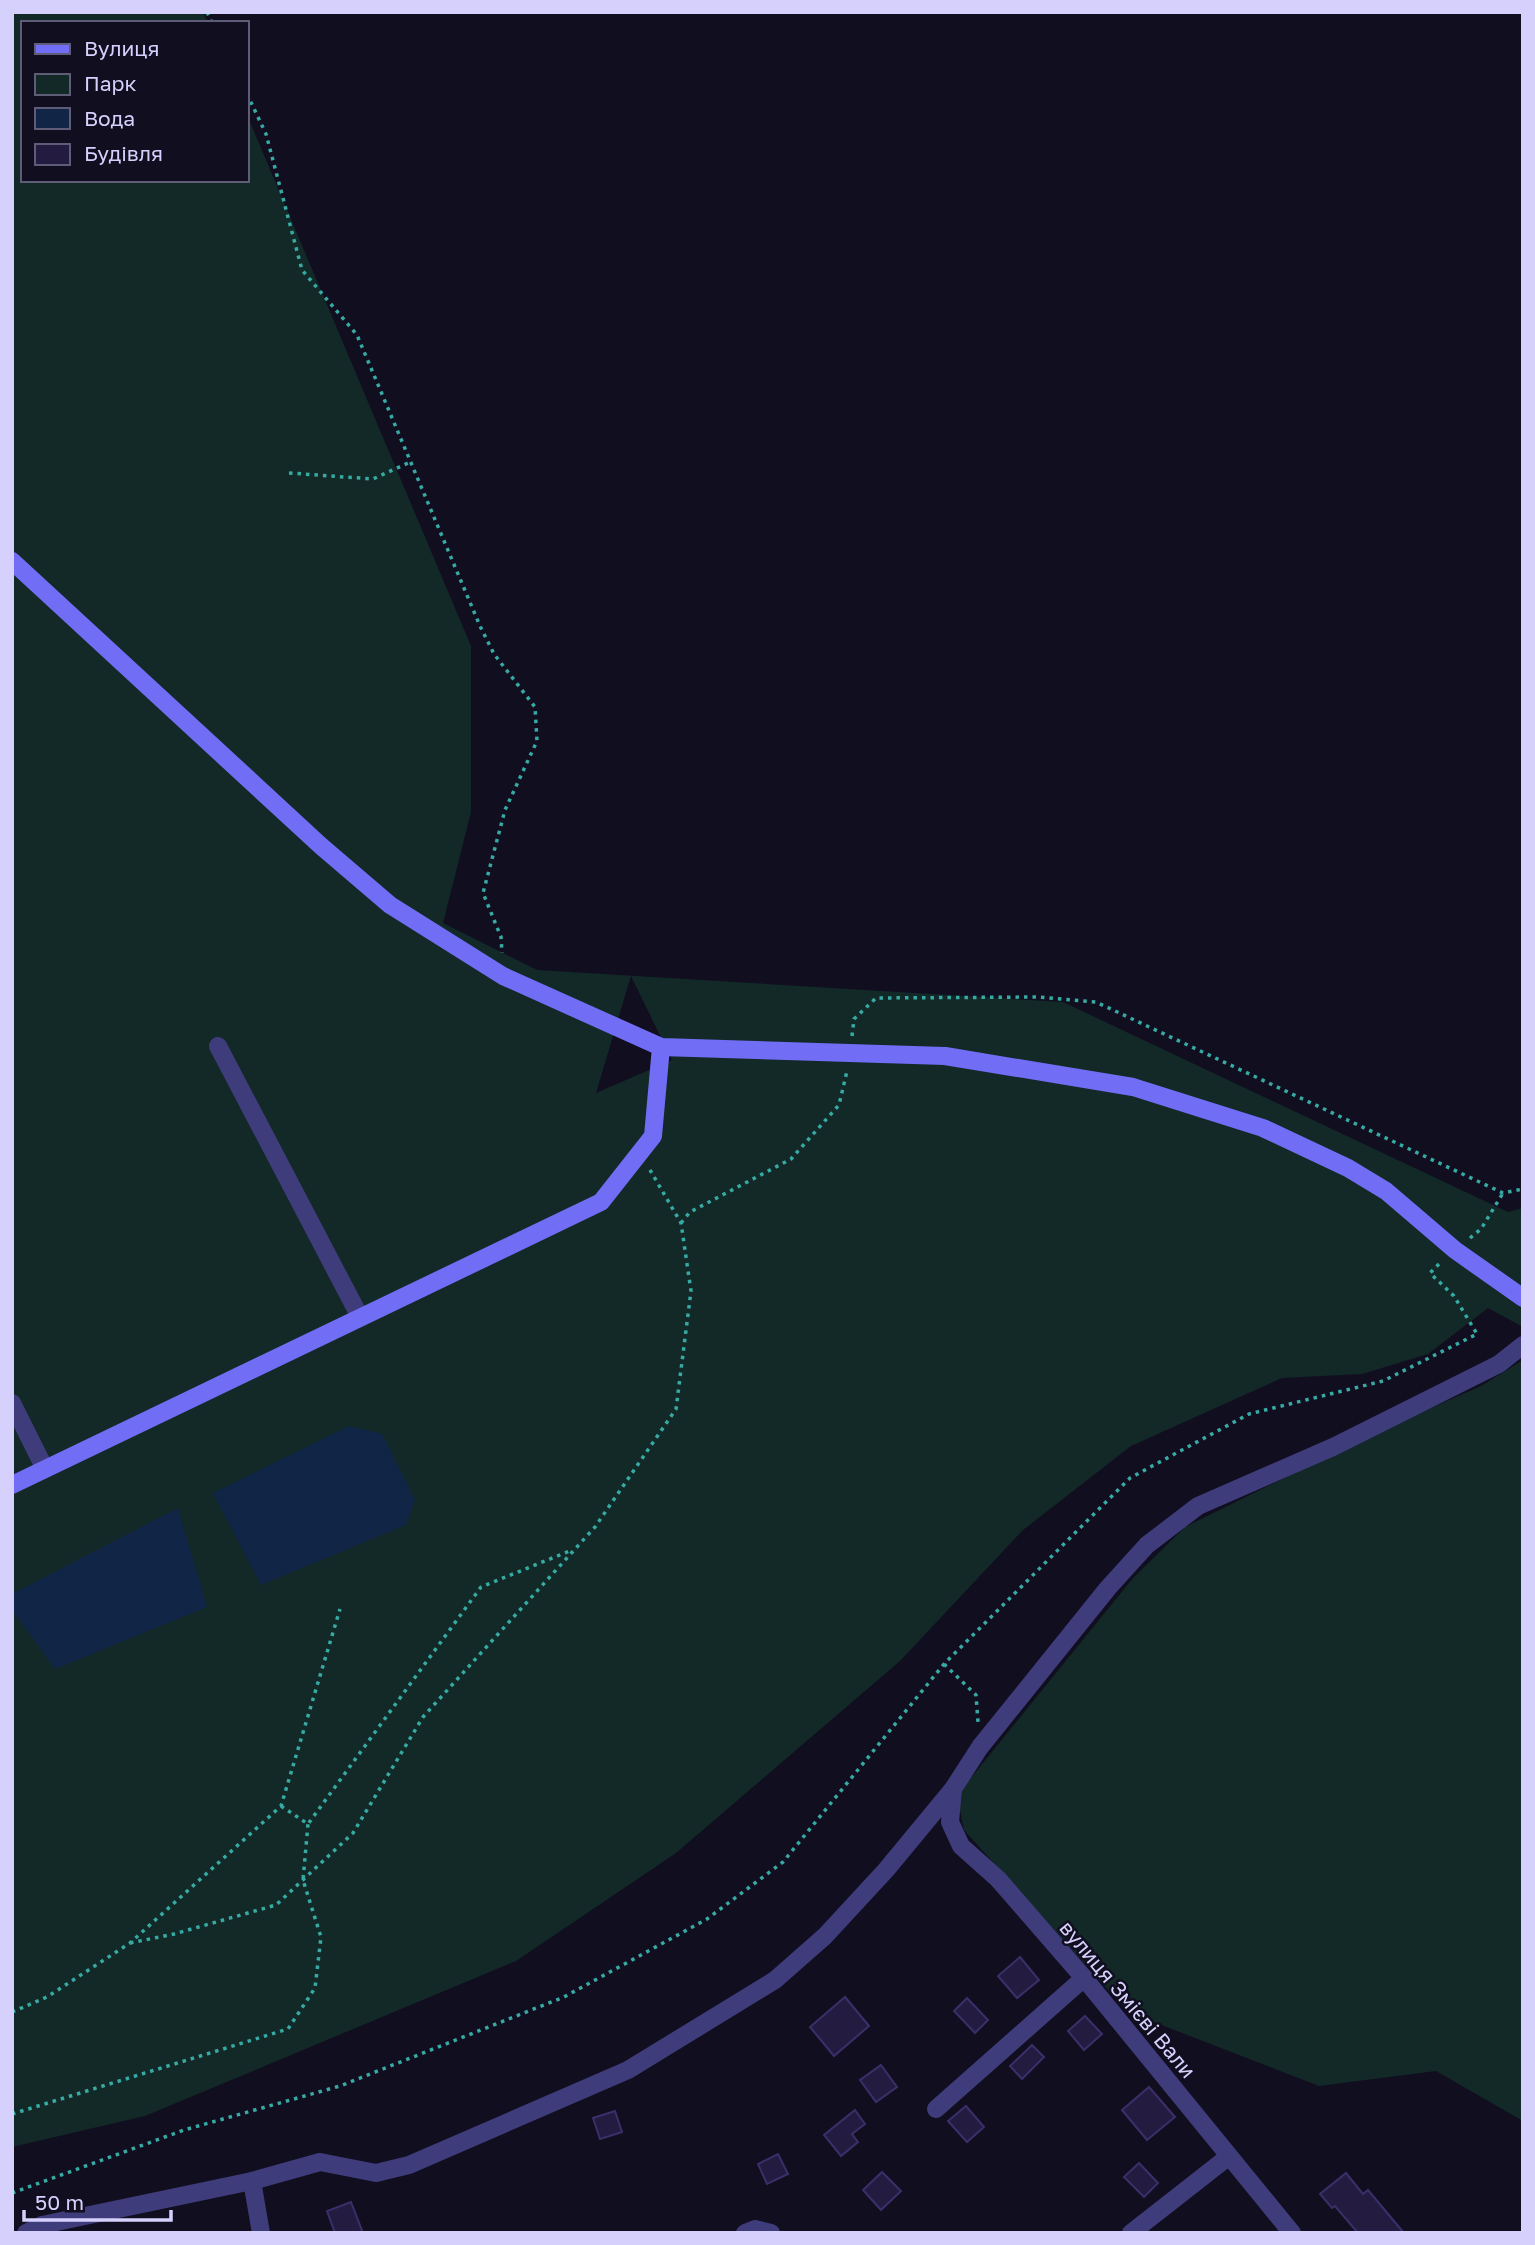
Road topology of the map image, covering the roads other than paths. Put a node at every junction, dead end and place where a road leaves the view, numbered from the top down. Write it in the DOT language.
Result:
graph roads {
  1 [pos="12,561"];
  2 [pos="218,1046"];
  3 [pos="661,1047"];
  4 [pos="1523,1298"];
  5 [pos="360,1317"];
  6 [pos="1523,1345"];
  7 [pos="12,1403"];
  8 [pos="44,1467"];
  9 [pos="12,1485"];
  10 [pos="953,1789"];
  11 [pos="1084,1979"];
  12 [pos="936,2109"];
  13 [pos="1228,2157"];
  14 [pos="252,2181"];
  15 [pos="1154,2226"];
  16 [pos="26,2233"];
  17 [pos="261,2233"];
  18 [pos="745,2233"];
  19 [pos="771,2233"];
  20 [pos="1131,2233"];
  21 [pos="1292,2233"];
  1 -- 3 [label="street"];
  2 -- 5 [label="street"];
  3 -- 4 [label="street"];
  3 -- 5 [label="street"];
  5 -- 8 [label="street"];
  6 -- 10 [label="street"];
  7 -- 8 [label="street"];
  8 -- 9 [label="street"];
  10 -- 11 [label="street, вулиця Змієві Вали"];
  10 -- 14 [label="street"];
  11 -- 12 [label="street"];
  11 -- 13 [label="street, вулиця Змієві Вали"];
  13 -- 15 [label="street"];
  13 -- 21 [label="street, вулиця Змієві Вали"];
  14 -- 16 [label="street"];
  14 -- 17 [label="street"];
  15 -- 20 [label="street"];
  18 -- 19 [label="street"];
}
